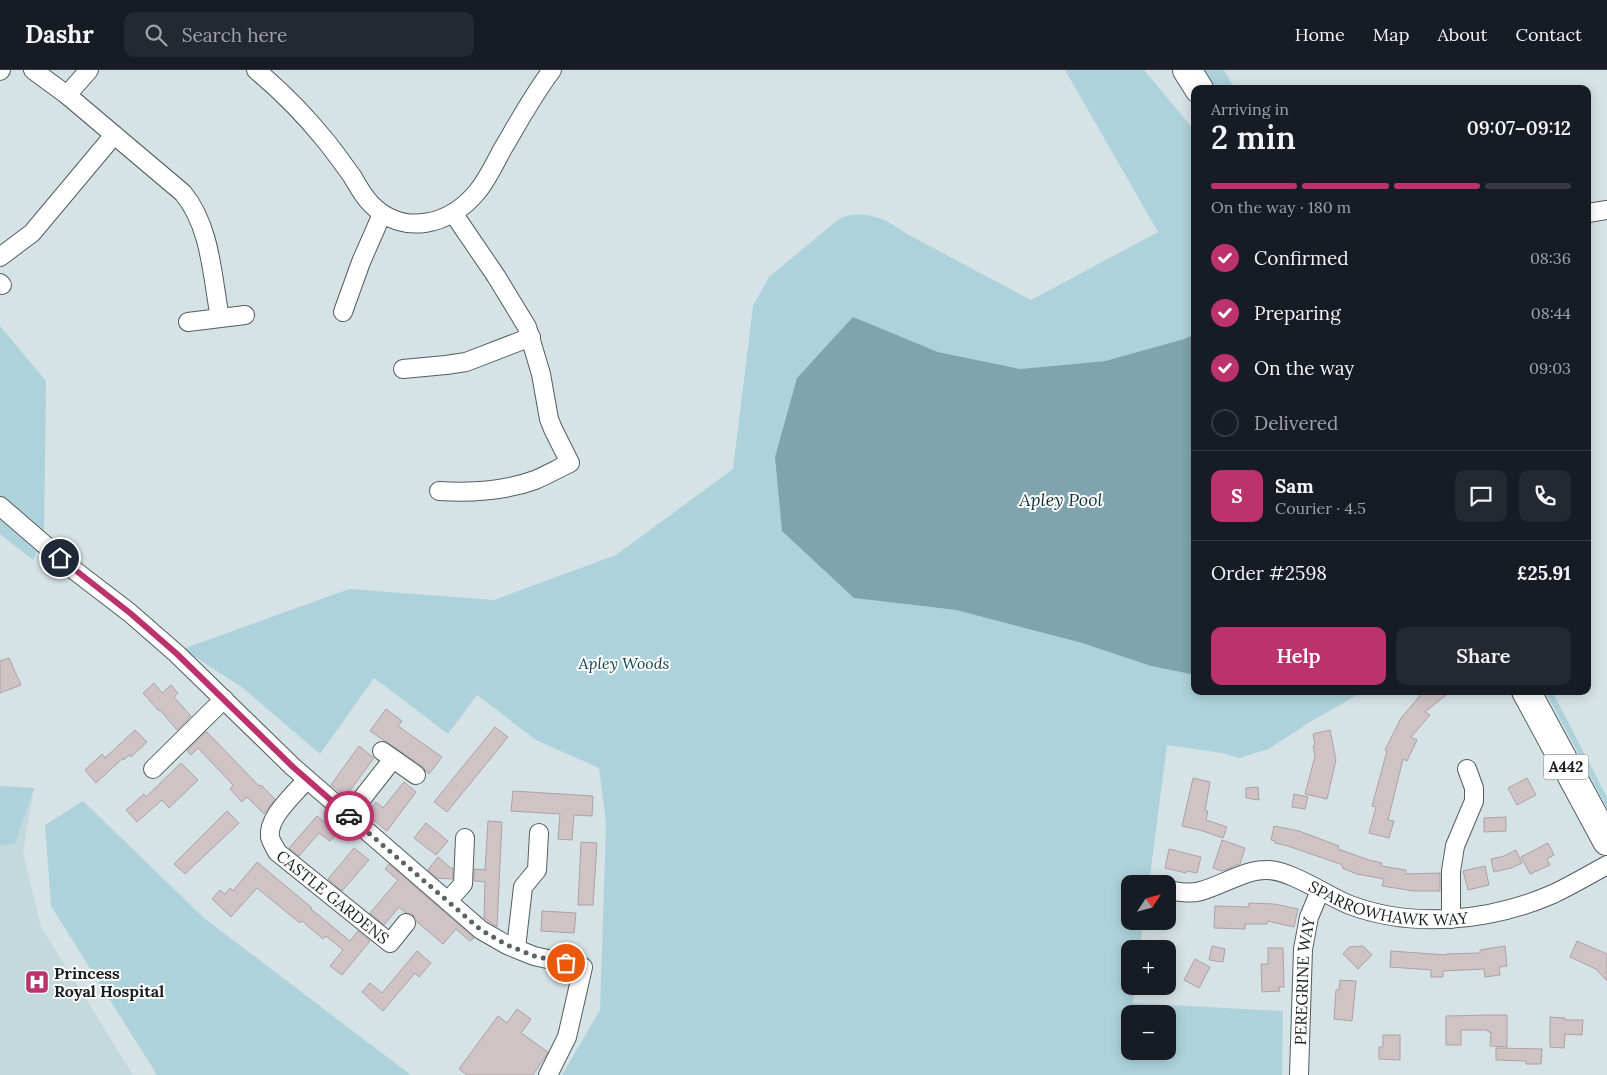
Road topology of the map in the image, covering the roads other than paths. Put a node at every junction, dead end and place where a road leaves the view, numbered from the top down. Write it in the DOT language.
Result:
graph roads {
  1 [pos="33,70"];
  2 [pos="89,70"];
  3 [pos="256,70"];
  4 [pos="552,70"];
  5 [pos="1187,70"];
  6 [pos="1196,85"];
  7 [pos="67,95"];
  8 [pos="114,135"];
  9 [pos="1607,210"];
  10 [pos="453,213"];
  11 [pos="1591,213"];
  12 [pos="382,214"];
  13 [pos="0,256"];
  14 [pos="343,312"];
  15 [pos="245,315"];
  16 [pos="220,318"];
  17 [pos="188,322"];
  18 [pos="531,338"];
  19 [pos="403,369"];
  20 [pos="439,491"];
  21 [pos="0,506"];
  22 [pos="1528,695"];
  23 [pos="224,699"];
  24 [pos="153,769"];
  25 [pos="1466,769"];
  26 [pos="416,775"];
  27 [pos="307,779"];
  28 [pos="349,816"];
  29 [pos="538,833"];
  30 [pos="465,838"];
  31 [pos="1607,842"];
  32 [pos="1607,865"];
  33 [pos="1176,891"];
  34 [pos="1320,891"];
  35 [pos="448,901"];
  36 [pos="1451,919"];
  37 [pos="406,924"];
  38 [pos="516,948"];
  39 [pos="548,1075"];
  40 [pos="1299,1075"];
  1 -- 7 [label="street"];
  2 -- 7 [label="street"];
  3 -- 12 [label="street"];
  4 -- 10 [label="street"];
  5 -- 6 [label="main road"];
  7 -- 8 [label="street"];
  8 -- 13 [label="street"];
  8 -- 16 [label="street"];
  9 -- 11 [label="street"];
  10 -- 12 [label="street"];
  10 -- 18 [label="street"];
  12 -- 14 [label="street"];
  15 -- 16 [label="street"];
  16 -- 17 [label="street"];
  18 -- 19 [label="street"];
  18 -- 20 [label="street"];
  21 -- 23 [label="street"];
  22 -- 31 [label="main road, A442"];
  23 -- 24 [label="street"];
  23 -- 27 [label="street"];
  25 -- 36 [label="street"];
  26 -- 28 [label="street"];
  27 -- 28 [label="street"];
  27 -- 37 [label="street, CASTLE GARDENS"];
  28 -- 35 [label="street"];
  29 -- 38 [label="street"];
  30 -- 35 [label="street"];
  32 -- 36 [label="street, SPARROWHAWK WAY"];
  33 -- 34 [label="street, SPARROWHAWK WAY"];
  34 -- 36 [label="street, SPARROWHAWK WAY"];
  34 -- 40 [label="street, PEREGRINE WAY"];
  35 -- 38 [label="street"];
  38 -- 39 [label="street"];
}
